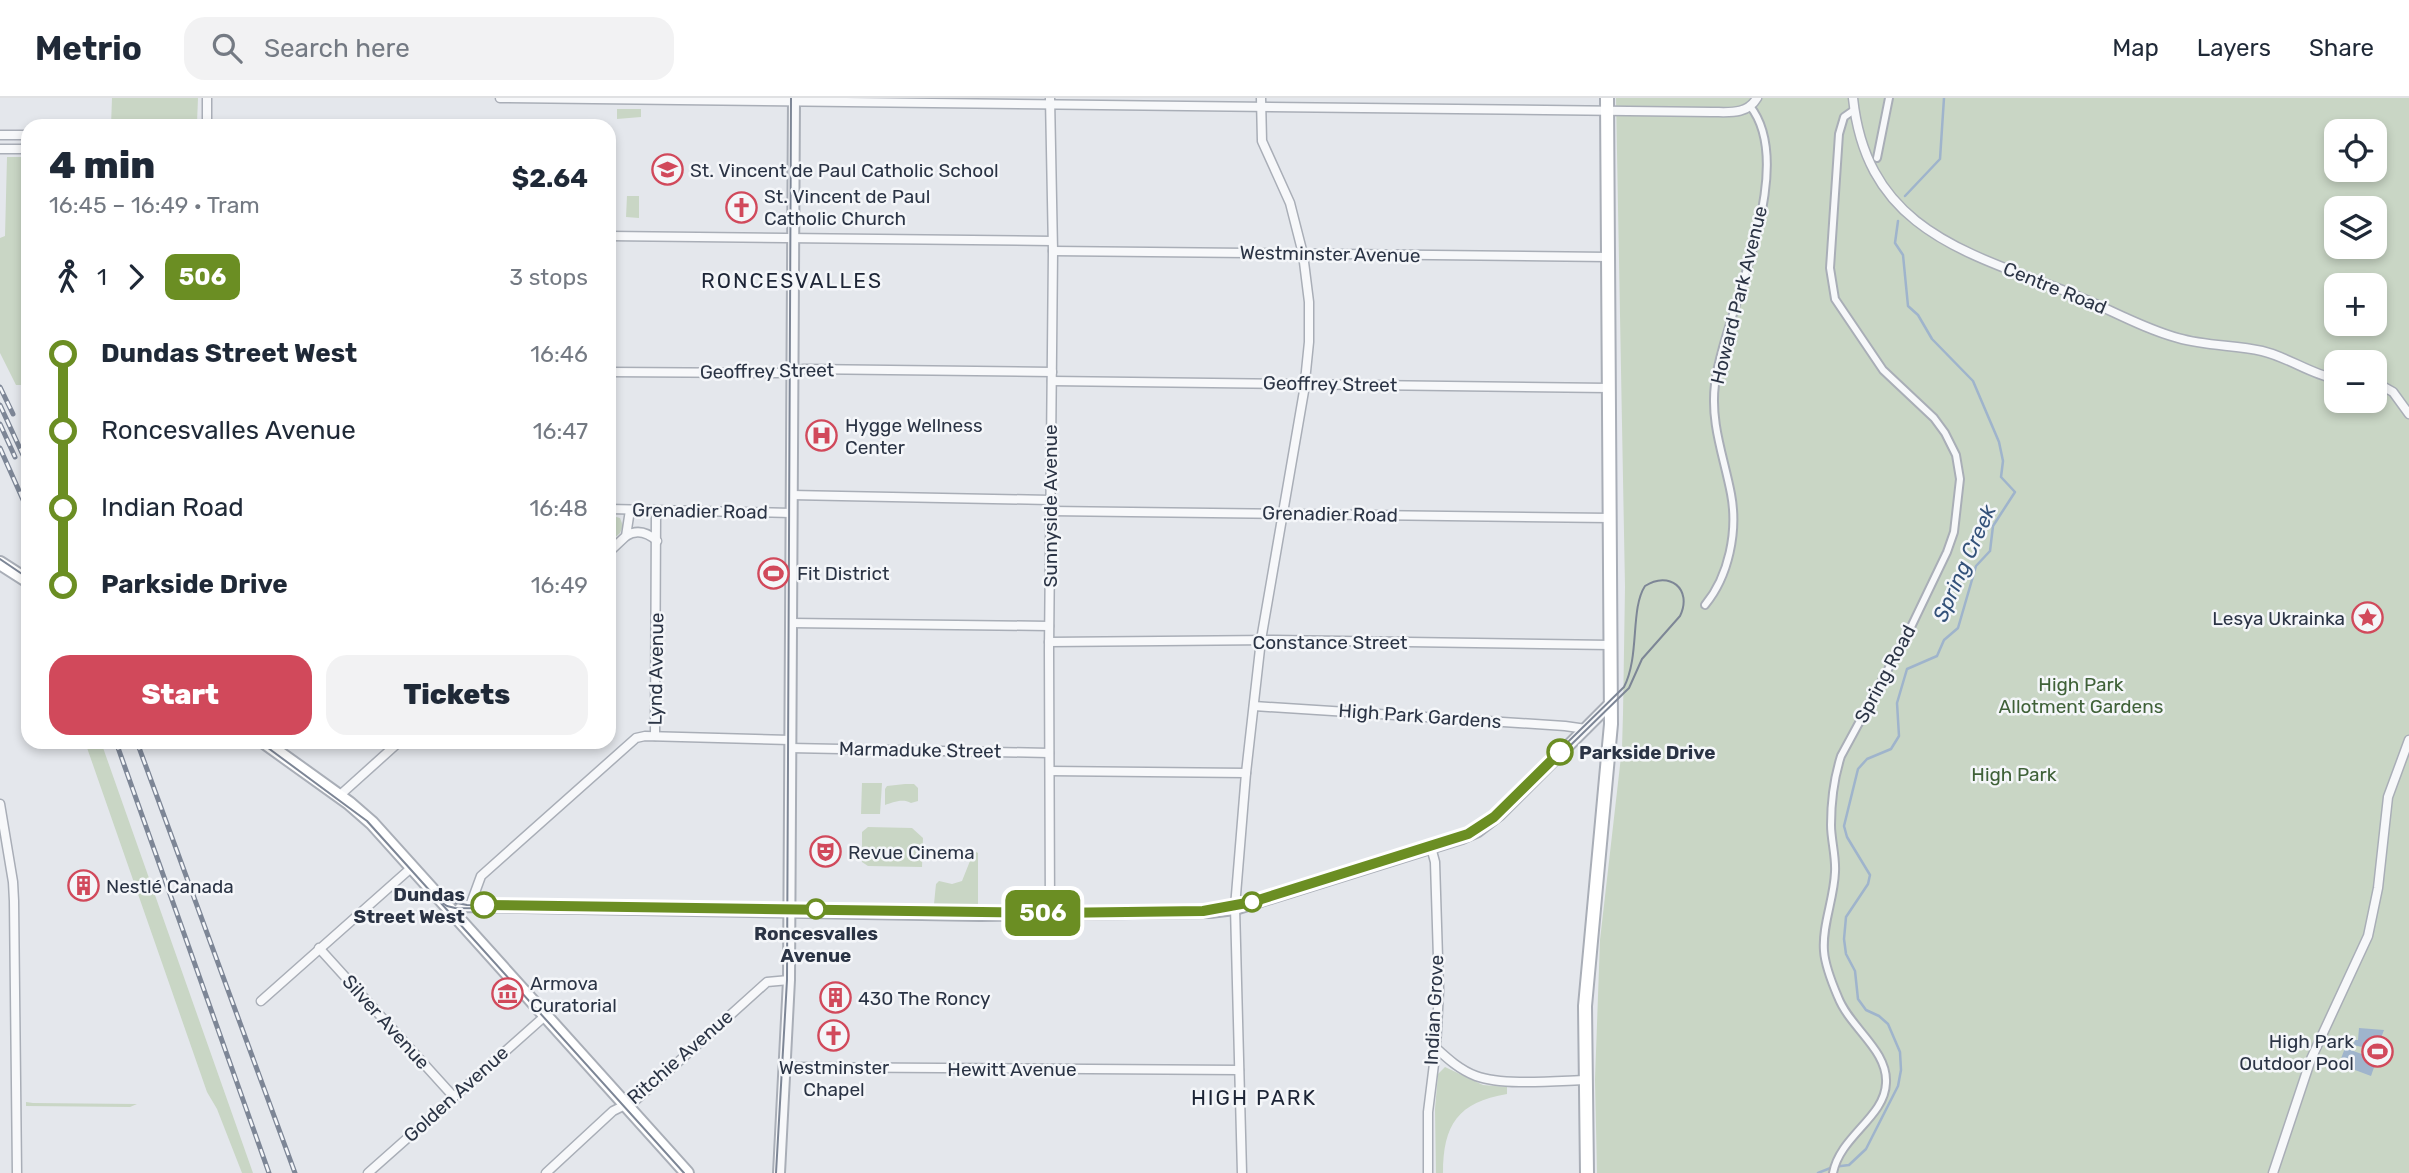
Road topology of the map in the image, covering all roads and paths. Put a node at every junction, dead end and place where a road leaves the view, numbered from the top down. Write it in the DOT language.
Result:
graph roads {
  1 [pos="207,98"];
  2 [pos="500,98"];
  3 [pos="1261,98"];
  4 [pos="1757,98"];
  5 [pos="1853,98"];
  6 [pos="1889,98"];
  7 [pos="794,100"];
  8 [pos="1050,102"];
  9 [pos="1606,105"];
  10 [pos="1750,106"];
  11 [pos="1261,108"];
  12 [pos="1854,110"];
  13 [pos="207,119"];
  14 [pos="0,135"];
  15 [pos="21,135"];
  16 [pos="0,149"];
  17 [pos="21,149"];
  18 [pos="1877,158"];
  19 [pos="616,236"];
  20 [pos="793,237"];
  21 [pos="1052,241"];
  22 [pos="1053,251"];
  23 [pos="1303,254"];
  24 [pos="1608,257"];
  25 [pos="792,370"];
  26 [pos="616,372"];
  27 [pos="2324,374"];
  28 [pos="1052,376"];
  29 [pos="1305,384"];
  30 [pos="1609,388"];
  31 [pos="2387,389"];
  32 [pos="2409,414"];
  33 [pos="791,495"];
  34 [pos="1050,500"];
  35 [pos="616,509"];
  36 [pos="630,510"];
  37 [pos="656,511"];
  38 [pos="1050,511"];
  39 [pos="791,513"];
  40 [pos="1282,514"];
  41 [pos="1610,517"];
  42 [pos="626,536"];
  43 [pos="657,541"];
  44 [pos="616,545"];
  45 [pos="0,563"];
  46 [pos="21,576"];
  47 [pos="1705,605"];
  48 [pos="790,623"];
  49 [pos="1049,626"];
  50 [pos="1261,640"];
  51 [pos="1049,642"];
  52 [pos="1612,645"];
  53 [pos="1611,703"];
  54 [pos="1254,706"];
  55 [pos="1586,729"];
  56 [pos="655,736"];
  57 [pos="2409,740"];
  58 [pos="790,744"];
  59 [pos="274,749"];
  60 [pos="391,749"];
  61 [pos="1049,752"];
  62 [pos="1050,771"];
  63 [pos="1246,773"];
  64 [pos="339,796"];
  65 [pos="0,804"];
  66 [pos="1431,847"];
  67 [pos="411,868"];
  68 [pos="470,906"];
  69 [pos="1235,909"];
  70 [pos="789,911"];
  71 [pos="455,914"];
  72 [pos="1050,915"];
  73 [pos="319,948"];
  74 [pos="789,980"];
  75 [pos="261,1001"];
  76 [pos="545,1016"];
  77 [pos="1436,1048"];
  78 [pos="785,1067"];
  79 [pos="1239,1070"];
  80 [pos="1586,1080"];
  81 [pos="453,1096"];
  82 [pos="626,1105"];
  83 [pos="17,1173"];
  84 [pos="368,1173"];
  85 [pos="546,1173"];
  86 [pos="687,1173"];
  87 [pos="779,1173"];
  88 [pos="1242,1173"];
  89 [pos="1429,1173"];
  90 [pos="1587,1173"];
  91 [pos="1833,1173"];
  92 [pos="2273,1173"];
  1 -- 13 [label="street"];
  2 -- 7 [label="street"];
  3 -- 11 [label="street"];
  4 -- 10 [label="street"];
  5 -- 12 [label="street, Centre Road"];
  6 -- 18 [label="street"];
  7 -- 8 [label="street"];
  7 -- 20 [label="street"];
  8 -- 11 [label="street"];
  8 -- 21 [label="street, Sunnyside Avenue"];
  9 -- 10 [label="street"];
  9 -- 11 [label="street"];
  9 -- 24 [label="main road"];
  10 -- 47 [label="street, Howard Park Avenue"];
  11 -- 23 [label="street"];
  12 -- 27 [label="street, Centre Road"];
  12 -- 91 [label="street, Spring Road"];
  14 -- 15 [label="street"];
  16 -- 17 [label="street"];
  19 -- 20 [label="street"];
  20 -- 21 [label="street"];
  20 -- 25 [label="street"];
  21 -- 22 [label="street, Sunnyside Avenue"];
  22 -- 23 [label="street, Westminster Avenue"];
  22 -- 28 [label="street, Sunnyside Avenue"];
  23 -- 24 [label="street, Westminster Avenue"];
  23 -- 29 [label="street"];
  24 -- 30 [label="main road"];
  25 -- 26 [label="street, Geoffrey Street"];
  25 -- 28 [label="street, Geoffrey Street"];
  25 -- 33 [label="street"];
  28 -- 29 [label="street, Geoffrey Street"];
  28 -- 34 [label="street, Sunnyside Avenue"];
  29 -- 30 [label="street, Geoffrey Street"];
  29 -- 40 [label="street"];
  30 -- 41 [label="main road"];
  31 -- 32 [label="street"];
  33 -- 34 [label="street, Grenadier Road"];
  33 -- 39 [label="street"];
  34 -- 38 [label="street, Sunnyside Avenue"];
  35 -- 36 [label="street, Grenadier Road"];
  36 -- 37 [label="street, Grenadier Road"];
  36 -- 42 [label="street"];
  37 -- 39 [label="street, Grenadier Road"];
  37 -- 43 [label="street, Lynd Avenue"];
  38 -- 40 [label="street, Grenadier Road"];
  38 -- 49 [label="street, Sunnyside Avenue"];
  39 -- 48 [label="street"];
  40 -- 41 [label="street, Grenadier Road"];
  40 -- 50 [label="street"];
  41 -- 52 [label="main road"];
  42 -- 43 [label="street"];
  42 -- 44 [label="street"];
  43 -- 56 [label="street, Lynd Avenue"];
  45 -- 46 [label="main road"];
  48 -- 49 [label="street"];
  48 -- 58 [label="street"];
  49 -- 51 [label="street, Sunnyside Avenue"];
  50 -- 51 [label="street, Constance Street"];
  50 -- 52 [label="street, Constance Street"];
  50 -- 54 [label="street"];
  51 -- 61 [label="street, Sunnyside Avenue"];
  52 -- 53 [label="main road"];
  53 -- 55 [label="street"];
  53 -- 80 [label="main road"];
  54 -- 55 [label="street, High Park Gardens"];
  54 -- 63 [label="street"];
  55 -- 66 [label="street"];
  56 -- 58 [label="street, Marmaduke Street"];
  56 -- 68 [label="street, Lynd Avenue"];
  57 -- 92 [label="street"];
  58 -- 61 [label="street, Marmaduke Street"];
  58 -- 70 [label="street"];
  59 -- 64 [label="main road"];
  60 -- 64 [label="street"];
  61 -- 62 [label="street, Sunnyside Avenue"];
  62 -- 63 [label="street"];
  62 -- 72 [label="street, Sunnyside Avenue"];
  63 -- 69 [label="street"];
  64 -- 67 [label="main road"];
  65 -- 83 [label="street"];
  66 -- 69 [label="street"];
  66 -- 77 [label="street, Indian Grove"];
  67 -- 71 [label="main road"];
  67 -- 73 [label="street"];
  68 -- 70 [label="street"];
  68 -- 71 [label="street"];
  69 -- 72 [label="street"];
  69 -- 79 [label="street"];
  70 -- 72 [label="street"];
  70 -- 74 [label="street"];
  71 -- 76 [label="main road"];
  73 -- 75 [label="street"];
  73 -- 81 [label="street, Silver Avenue"];
  74 -- 78 [label="street"];
  74 -- 82 [label="street, Ritchie Avenue"];
  76 -- 81 [label="street, Golden Avenue"];
  76 -- 82 [label="main road"];
  77 -- 80 [label="street"];
  77 -- 89 [label="street, Indian Grove"];
  78 -- 79 [label="street, Hewitt Avenue"];
  78 -- 87 [label="street"];
  79 -- 88 [label="street"];
  80 -- 90 [label="main road"];
  81 -- 84 [label="street, Golden Avenue"];
  82 -- 85 [label="street, Ritchie Avenue"];
  82 -- 86 [label="main road"];
}
